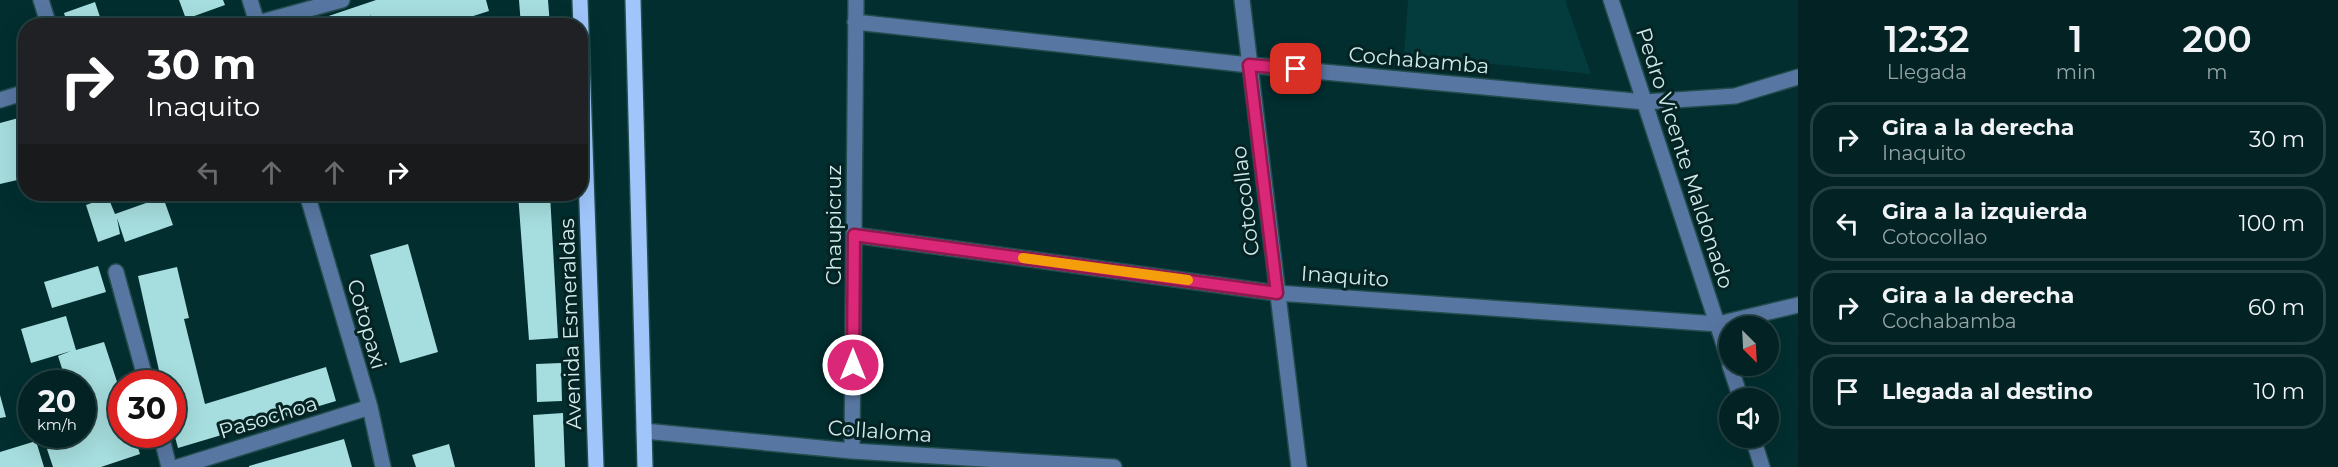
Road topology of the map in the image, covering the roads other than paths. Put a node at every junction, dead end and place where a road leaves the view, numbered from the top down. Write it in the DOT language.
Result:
graph roads {
  1 [pos="41,0"];
  2 [pos="250,0"];
  3 [pos="342,0"];
  4 [pos="580,0"];
  5 [pos="633,0"];
  6 [pos="856,0"];
  7 [pos="1242,0"];
  8 [pos="1611,0"];
  9 [pos="47,18"];
  10 [pos="253,18"];
  11 [pos="276,18"];
  12 [pos="581,18"];
  13 [pos="855,22"];
  14 [pos="1249,65"];
  15 [pos="1798,77"];
  16 [pos="18,94"];
  17 [pos="0,100"];
  18 [pos="1645,102"];
  19 [pos="309,201"];
  20 [pos="587,201"];
  21 [pos="854,235"];
  22 [pos="116,272"];
  23 [pos="1277,293"];
  24 [pos="1798,305"];
  25 [pos="1718,324"];
  26 [pos="1719,327"];
  27 [pos="143,370"];
  28 [pos="370,407"];
  29 [pos="644,430"];
  30 [pos="165,448"];
  31 [pos="1756,448"];
  32 [pos="852,451"];
  33 [pos="992,463"];
  34 [pos="170,467"];
  35 [pos="178,467"];
  36 [pos="383,467"];
  37 [pos="596,467"];
  38 [pos="645,467"];
  39 [pos="1114,467"];
  40 [pos="1299,467"];
  41 [pos="1762,467"];
  1 -- 9 [label="street"];
  2 -- 10 [label="street"];
  3 -- 11 [label="street"];
  4 -- 12 [label="main road, Avenida Esmeraldas"];
  5 -- 29 [label="main road"];
  6 -- 13 [label="street, Chaupicruz"];
  7 -- 14 [label="street, Cotocollao"];
  8 -- 18 [label="street, Pedro Vicente Maldonado"];
  13 -- 14 [label="street, Cochabamba"];
  13 -- 21 [label="street, Chaupicruz"];
  14 -- 18 [label="street, Cochabamba"];
  14 -- 23 [label="street, Cotocollao"];
  15 -- 18 [label="street, Cochabamba"];
  16 -- 17 [label="street"];
  18 -- 25 [label="street, Pedro Vicente Maldonado"];
  19 -- 28 [label="street, Cotopaxi"];
  20 -- 37 [label="main road, Avenida Esmeraldas"];
  21 -- 23 [label="street, Inaquito"];
  21 -- 32 [label="street, Chaupicruz"];
  22 -- 27 [label="street"];
  23 -- 25 [label="street, Inaquito"];
  23 -- 40 [label="street, Cotocollao"];
  24 -- 25 [label="street, Inaquito"];
  25 -- 26 [label="street, Pedro Vicente Maldonado"];
  28 -- 35 [label="street, Pasochoa"];
  28 -- 36 [label="street, Cotopaxi"];
  29 -- 32 [label="street, Collaloma"];
  29 -- 38 [label="main road"];
  30 -- 34 [label="street"];
  31 -- 41 [label="street"];
  32 -- 33 [label="street, Collaloma"];
  33 -- 39 [label="street, Collaloma"];
}
